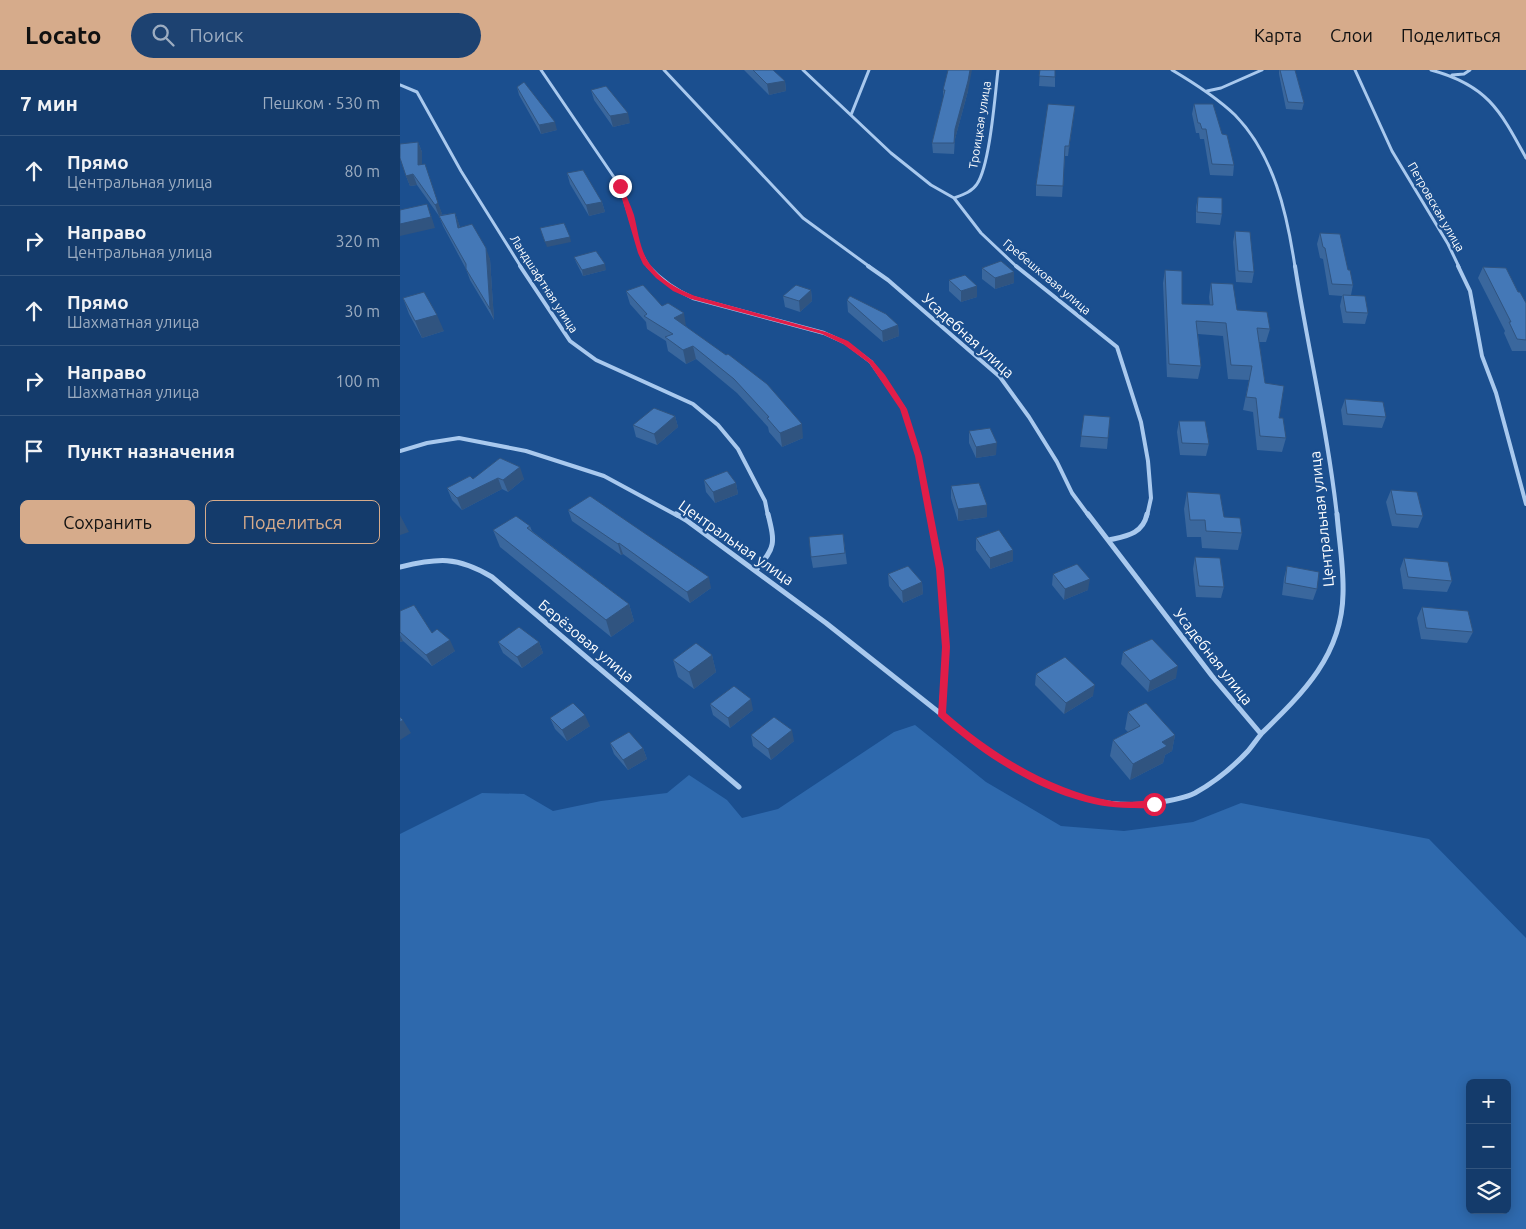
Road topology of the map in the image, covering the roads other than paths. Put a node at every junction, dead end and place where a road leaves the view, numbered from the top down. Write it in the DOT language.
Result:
graph roads {
  1 [pos="541,70"];
  2 [pos="664,70"];
  3 [pos="803,70"];
  4 [pos="869,70"];
  5 [pos="998,70"];
  6 [pos="1172,70"];
  7 [pos="1262,70"];
  8 [pos="1355,70"];
  9 [pos="1431,70"];
  10 [pos="1470,70"];
  11 [pos="1451,75"];
  12 [pos="400,85"];
  13 [pos="1207,91"];
  14 [pos="851,115"];
  15 [pos="1526,158"];
  16 [pos="954,198"];
  17 [pos="400,450"];
  18 [pos="1526,504"];
  19 [pos="1109,540"];
  20 [pos="400,567"];
  21 [pos="756,570"];
  22 [pos="941,714"];
  23 [pos="1261,734"];
  24 [pos="739,787"];
  1 -- 22 [label="street"];
  2 -- 19 [label="street, Усадебная улица"];
  3 -- 14 [label="street, Гребешковая улица"];
  4 -- 14 [label="street"];
  5 -- 16 [label="street, Троицкая улица"];
  6 -- 13 [label="street, Центральная улица"];
  7 -- 13 [label="street"];
  8 -- 18 [label="street, Петровская улица"];
  9 -- 11 [label="street"];
  10 -- 11 [label="street"];
  11 -- 15 [label="street"];
  12 -- 21 [label="street, Ландшафтная улица"];
  13 -- 23 [label="street, Центральная улица"];
  14 -- 16 [label="street, Гребешковая улица"];
  16 -- 19 [label="street, Гребешковая улица"];
  17 -- 21 [label="street, Центральная улица"];
  19 -- 23 [label="street, Усадебная улица"];
  20 -- 24 [label="street, Берёзовая улица"];
  21 -- 22 [label="street, Центральная улица"];
  22 -- 23 [label="street, Центральная улица"];
}
